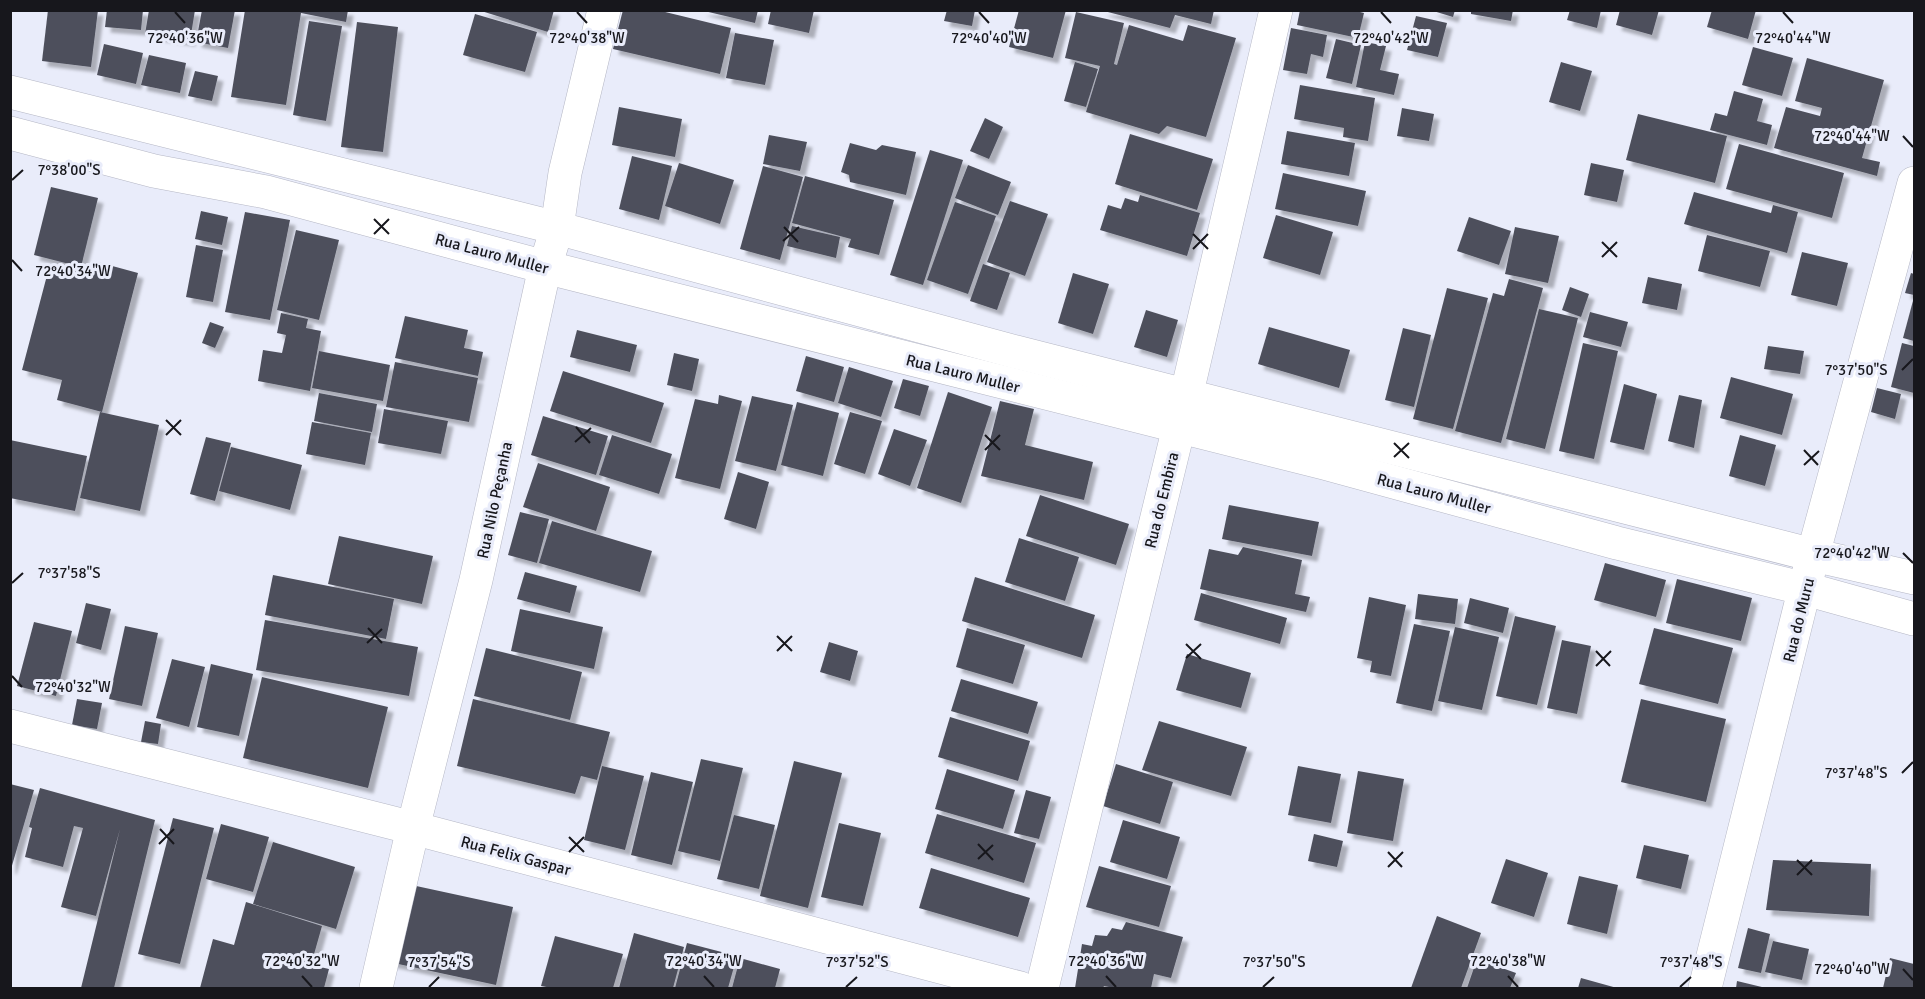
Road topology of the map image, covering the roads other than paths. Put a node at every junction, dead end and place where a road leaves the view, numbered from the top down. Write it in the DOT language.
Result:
graph roads {
  1 [pos="604,10"];
  2 [pos="1276,10"];
  3 [pos="10,92"];
  4 [pos="10,133"];
  5 [pos="1914,183"];
  6 [pos="557,228"];
  7 [pos="545,267"];
  8 [pos="1186,394"];
  9 [pos="1179,427"];
  10 [pos="1330,431"];
  11 [pos="1324,463"];
  12 [pos="1813,555"];
  13 [pos="1914,578"];
  14 [pos="1806,589"];
  15 [pos="1914,619"];
  16 [pos="10,726"];
  17 [pos="413,828"];
  18 [pos="376,988"];
  19 [pos="1020,988"];
  20 [pos="1042,988"];
  21 [pos="1706,988"];
  1 -- 6 [label="street, Rua Nilo Peçanha"];
  2 -- 8 [label="street, Rua do Embira"];
  3 -- 6 [label="street, Rua Lauro Muller"];
  4 -- 7 [label="street, Rua Lauro Muller"];
  5 -- 12 [label="street, Rua do Muru"];
  6 -- 7 [label="street, Rua Nilo Peçanha"];
  6 -- 8 [label="street, Rua Lauro Muller"];
  7 -- 9 [label="street, Rua Lauro Muller"];
  7 -- 17 [label="street, Rua Nilo Peçanha"];
  8 -- 9 [label="street, Rua do Embira"];
  8 -- 10 [label="street, Rua Lauro Muller"];
  9 -- 11 [label="street, Rua Lauro Muller"];
  9 -- 20 [label="street, Rua do Embira"];
  10 -- 11 [label="street"];
  10 -- 12 [label="street, Rua Lauro Muller"];
  11 -- 14 [label="street, Rua Lauro Muller"];
  12 -- 13 [label="street, Rua Lauro Muller"];
  12 -- 14 [label="street, Rua do Muru"];
  14 -- 15 [label="street, Rua Lauro Muller"];
  14 -- 21 [label="street, Rua do Muru"];
  16 -- 17 [label="street, Rua Felix Gaspar"];
  17 -- 18 [label="street, Rua Nilo Peçanha"];
  17 -- 19 [label="street, Rua Felix Gaspar"];
}
